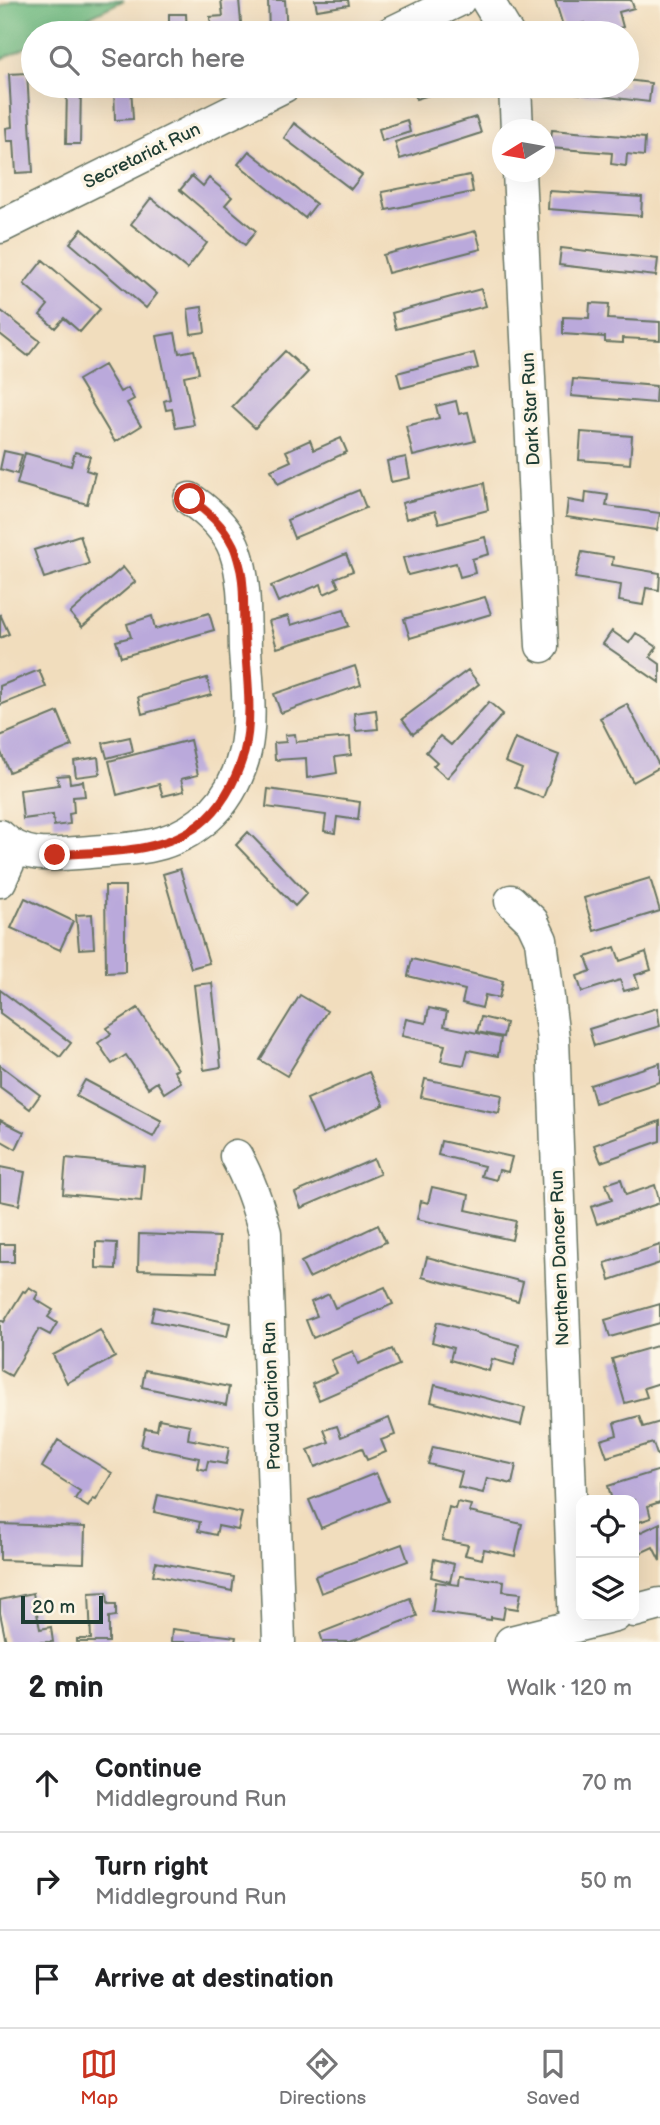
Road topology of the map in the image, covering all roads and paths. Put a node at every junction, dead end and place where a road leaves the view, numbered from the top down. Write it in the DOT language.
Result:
graph roads {
  1 [pos="459,0"];
  2 [pos="487,0"];
  3 [pos="416,21"];
  4 [pos="500,21"];
  5 [pos="260,98"];
  6 [pos="516,98"];
  7 [pos="516,119"];
  8 [pos="519,182"];
  9 [pos="0,227"];
  10 [pos="190,499"];
  11 [pos="542,646"];
  12 [pos="8,842"];
  13 [pos="0,881"];
  14 [pos="511,901"];
  15 [pos="236,1156"];
  16 [pos="660,1604"];
  17 [pos="639,1610"];
  18 [pos="595,1621"];
  19 [pos="575,1626"];
  20 [pos="279,1642"];
  21 [pos="511,1642"];
  1 -- 3 [label="street"];
  2 -- 4 [label="street"];
  5 -- 9 [label="street, Secretariat Run"];
  6 -- 7 [label="street"];
  8 -- 11 [label="street, Dark Star Run"];
  10 -- 12 [label="street"];
  12 -- 13 [label="street"];
  14 -- 19 [label="street, Northern Dancer Run"];
  15 -- 20 [label="street, Proud Clarion Run"];
  16 -- 17 [label="street"];
  18 -- 19 [label="street"];
  19 -- 21 [label="street"];
}
